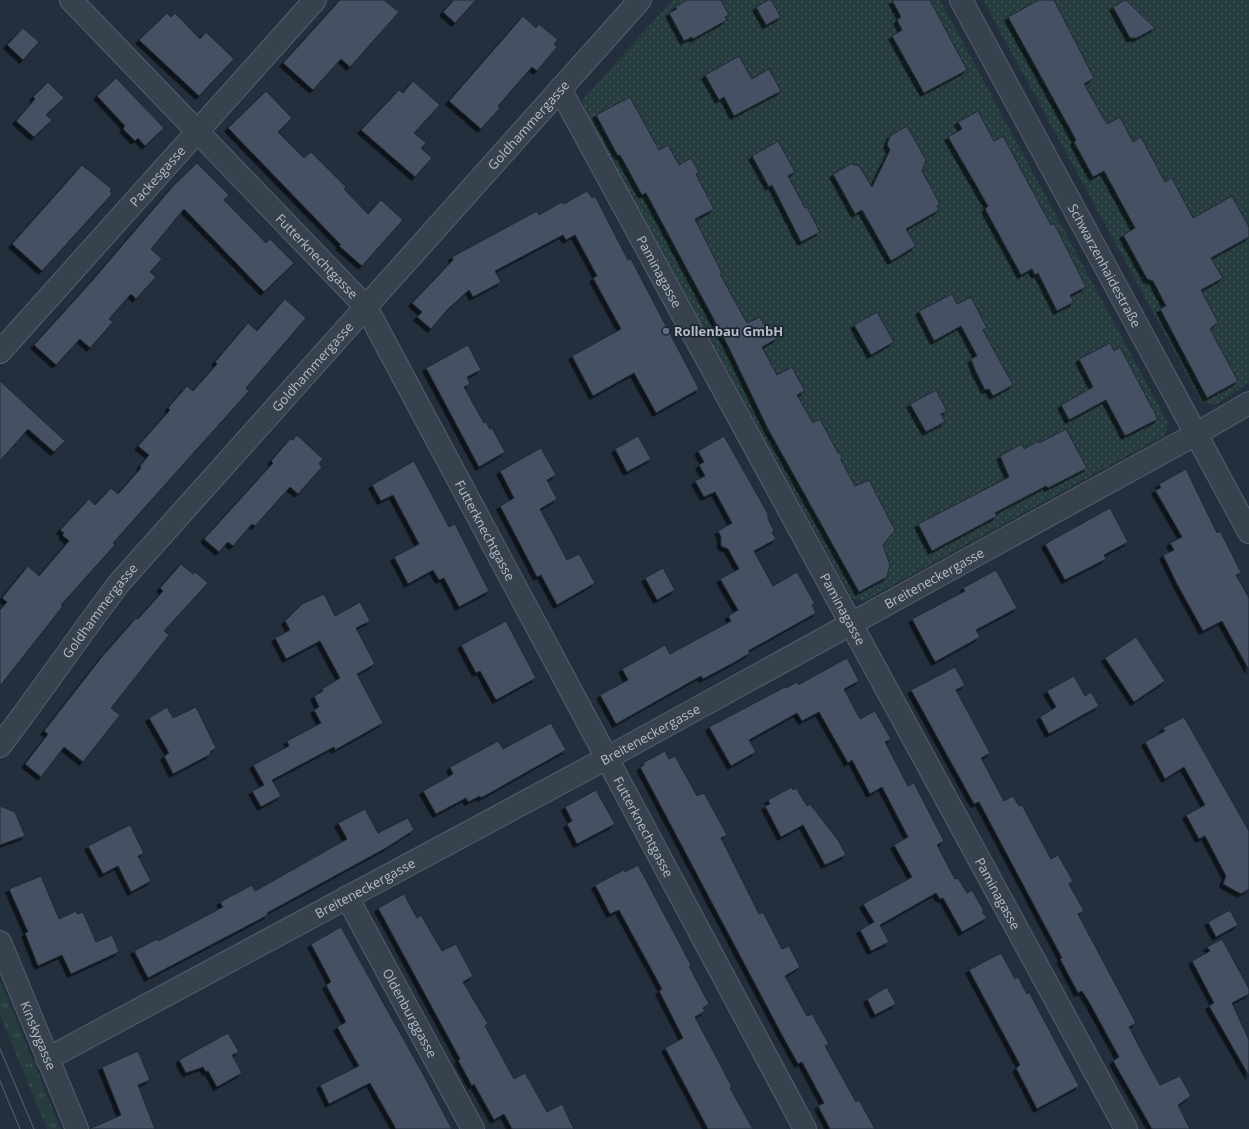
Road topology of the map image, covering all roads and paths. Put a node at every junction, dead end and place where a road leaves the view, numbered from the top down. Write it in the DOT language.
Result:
graph roads {
  1 [pos="71,0"];
  2 [pos="315,0"];
  3 [pos="640,0"];
  4 [pos="961,0"];
  5 [pos="560,89"];
  6 [pos="198,131"];
  7 [pos="366,306"];
  8 [pos="0,352"];
  9 [pos="1249,403"];
  10 [pos="1196,434"];
  11 [pos="1249,532"];
  12 [pos="851,624"];
  13 [pos="0,746"];
  14 [pos="607,758"];
  15 [pos="347,897"];
  16 [pos="0,942"];
  17 [pos="48,1059"];
  18 [pos="77,1129"];
  19 [pos="473,1129"];
  20 [pos="805,1129"];
  21 [pos="1126,1129"];
  1 -- 6 [label="street, Futterknechtgasse"];
  2 -- 6 [label="street, Packesgasse"];
  3 -- 5 [label="street, Goldhammergasse"];
  4 -- 10 [label="street, Schwarzenhaidestraße"];
  5 -- 7 [label="street, Goldhammergasse"];
  5 -- 12 [label="street, Paminagasse"];
  6 -- 7 [label="street, Futterknechtgasse"];
  6 -- 8 [label="street, Packesgasse"];
  7 -- 13 [label="street, Goldhammergasse"];
  7 -- 14 [label="street, Futterknechtgasse"];
  9 -- 10 [label="street, Breiteneckergasse"];
  10 -- 11 [label="street, Schwarzenhaidestraße"];
  10 -- 12 [label="street, Breiteneckergasse"];
  12 -- 14 [label="street, Breiteneckergasse"];
  12 -- 21 [label="street, Paminagasse"];
  14 -- 15 [label="street, Breiteneckergasse"];
  14 -- 20 [label="street, Futterknechtgasse"];
  15 -- 17 [label="street, Breiteneckergasse"];
  15 -- 19 [label="street, Oldenburggasse"];
  16 -- 17 [label="street, Kinskygasse"];
  17 -- 18 [label="street, Kinskygasse"];
}
